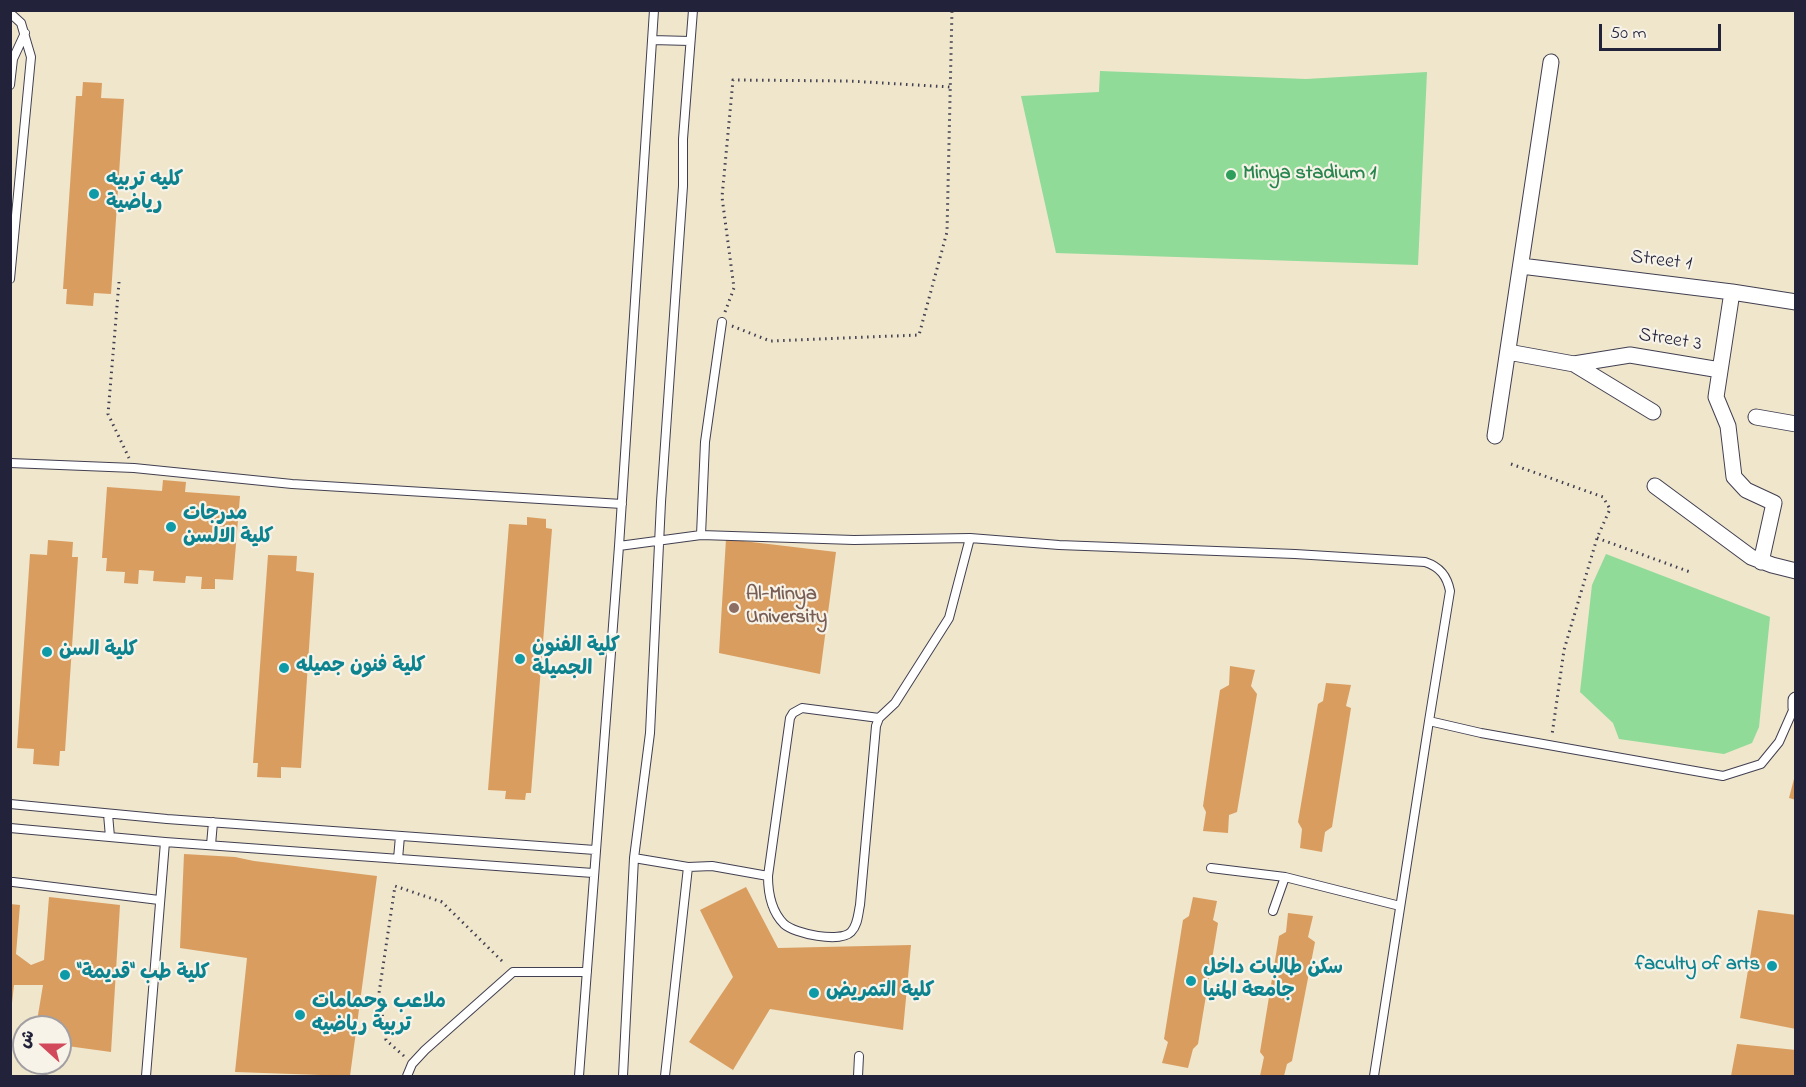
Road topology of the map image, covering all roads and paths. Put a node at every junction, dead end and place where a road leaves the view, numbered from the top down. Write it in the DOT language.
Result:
graph roads {
  1 [pos="654,10"];
  2 [pos="693,10"];
  3 [pos="952,10"];
  4 [pos="10,13"];
  5 [pos="25,33"];
  6 [pos="652,40"];
  7 [pos="690,41"];
  8 [pos="1551,62"];
  9 [pos="10,85"];
  10 [pos="950,87"];
  11 [pos="11,253"];
  12 [pos="1521,266"];
  13 [pos="11,276"];
  14 [pos="119,282"];
  15 [pos="1732,292"];
  16 [pos="1796,302"];
  17 [pos="722,322"];
  18 [pos="1508,352"];
  19 [pos="1574,364"];
  20 [pos="1720,370"];
  21 [pos="1653,412"];
  22 [pos="1756,417"];
  23 [pos="1796,424"];
  24 [pos="1495,435"];
  25 [pos="10,463"];
  26 [pos="1511,464"];
  27 [pos="134,468"];
  28 [pos="1655,486"];
  29 [pos="622,504"];
  30 [pos="701,535"];
  31 [pos="970,538"];
  32 [pos="1597,538"];
  33 [pos="659,540"];
  34 [pos="619,546"];
  35 [pos="1761,562"];
  36 [pos="1796,571"];
  37 [pos="1690,572"];
  38 [pos="1795,705"];
  39 [pos="879,718"];
  40 [pos="1429,721"];
  41 [pos="1550,746"];
  42 [pos="10,804"];
  43 [pos="108,814"];
  44 [pos="213,822"];
  45 [pos="10,828"];
  46 [pos="400,836"];
  47 [pos="110,837"];
  48 [pos="165,842"];
  49 [pos="211,845"];
  50 [pos="595,850"];
  51 [pos="634,858"];
  52 [pos="398,859"];
  53 [pos="688,867"];
  54 [pos="1210,868"];
  55 [pos="593,873"];
  56 [pos="768,876"];
  57 [pos="1285,877"];
  58 [pos="13,882"];
  59 [pos="159,900"];
  60 [pos="1400,906"];
  61 [pos="1273,911"];
  62 [pos="513,972"];
  63 [pos="587,972"];
  64 [pos="859,1056"];
  65 [pos="412,1064"];
  66 [pos="146,1077"];
  67 [pos="407,1077"];
  68 [pos="579,1077"];
  69 [pos="623,1077"];
  70 [pos="665,1077"];
  71 [pos="858,1077"];
  72 [pos="1374,1077"];
  1 -- 6 [label="lane"];
  2 -- 7 [label="lane"];
  3 -- 10 [label="path"];
  4 -- 5 [label="lane"];
  5 -- 9 [label="lane"];
  5 -- 11 [label="lane"];
  6 -- 7 [label="lane"];
  6 -- 29 [label="lane"];
  7 -- 33 [label="lane"];
  8 -- 12 [label="street"];
  10 -- 17 [label="path"];
  10 -- 17 [label="path"];
  11 -- 13 [label="lane"];
  12 -- 15 [label="street, Street 1"];
  12 -- 18 [label="street"];
  14 -- 27 [label="path"];
  15 -- 16 [label="street, Street 1"];
  15 -- 20 [label="street"];
  17 -- 30 [label="lane"];
  18 -- 19 [label="street, Street 3"];
  18 -- 24 [label="street"];
  19 -- 20 [label="street, Street 3"];
  19 -- 21 [label="street"];
  20 -- 35 [label="street"];
  22 -- 23 [label="street"];
  25 -- 27 [label="lane"];
  26 -- 32 [label="path"];
  27 -- 29 [label="lane"];
  28 -- 35 [label="street"];
  29 -- 34 [label="lane"];
  30 -- 31 [label="lane"];
  30 -- 33 [label="lane"];
  31 -- 39 [label="lane"];
  31 -- 40 [label="lane"];
  32 -- 37 [label="path"];
  32 -- 41 [label="path"];
  33 -- 34 [label="lane"];
  33 -- 51 [label="lane"];
  34 -- 50 [label="lane"];
  35 -- 36 [label="street"];
  38 -- 41 [label="lane"];
  39 -- 56 [label="lane"];
  39 -- 56 [label="lane"];
  40 -- 41 [label="lane"];
  40 -- 60 [label="lane"];
  42 -- 43 [label="lane"];
  43 -- 44 [label="lane"];
  43 -- 47 [label="lane"];
  44 -- 46 [label="lane"];
  44 -- 49 [label="lane"];
  45 -- 47 [label="lane"];
  46 -- 50 [label="lane"];
  46 -- 52 [label="lane"];
  47 -- 48 [label="lane"];
  48 -- 49 [label="lane"];
  48 -- 59 [label="lane"];
  49 -- 52 [label="lane"];
  50 -- 55 [label="lane"];
  51 -- 53 [label="lane"];
  51 -- 69 [label="lane"];
  52 -- 55 [label="lane"];
  53 -- 56 [label="lane"];
  53 -- 70 [label="lane"];
  54 -- 57 [label="lane"];
  55 -- 63 [label="lane"];
  57 -- 60 [label="lane"];
  57 -- 61 [label="lane"];
  58 -- 59 [label="lane"];
  59 -- 66 [label="lane"];
  60 -- 72 [label="lane"];
  62 -- 63 [label="lane"];
  62 -- 65 [label="lane"];
  62 -- 65 [label="path"];
  63 -- 68 [label="lane"];
  64 -- 71 [label="lane"];
  65 -- 67 [label="lane"];
}
